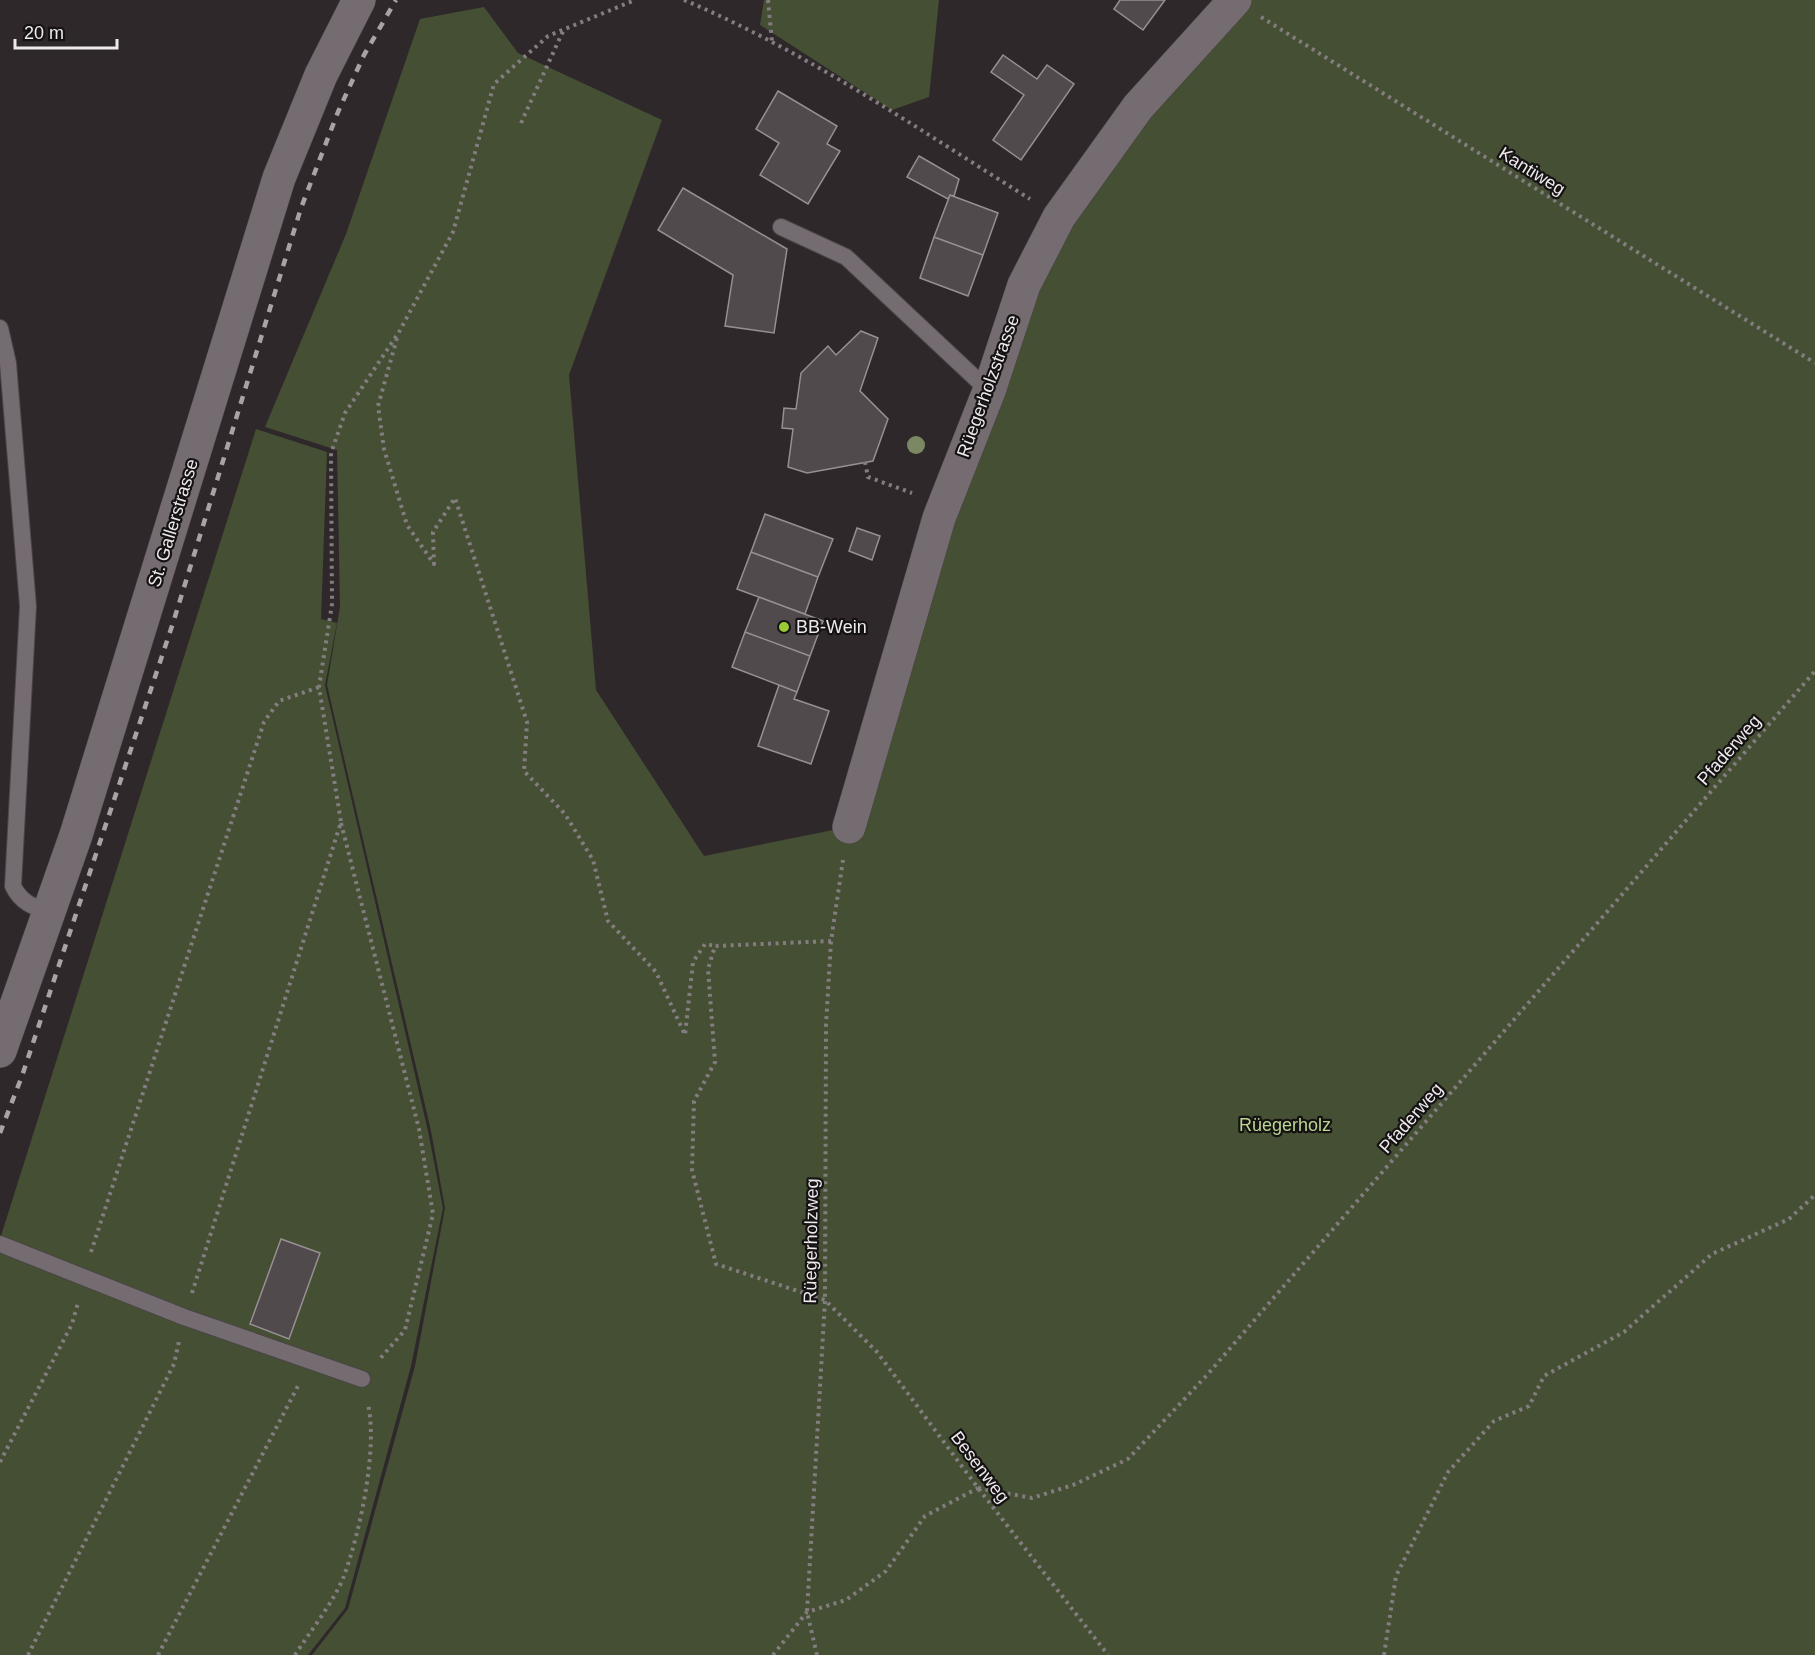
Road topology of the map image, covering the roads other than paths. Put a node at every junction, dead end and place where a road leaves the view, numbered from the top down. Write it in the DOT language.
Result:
graph roads {
  1 [pos="360,0"];
  2 [pos="1245,6"];
  3 [pos="781,226"];
  4 [pos="0,328"];
  5 [pos="988,391"];
  6 [pos="849,826"];
  7 [pos="51,913"];
  8 [pos="0,1051"];
  9 [pos="0,1244"];
  10 [pos="362,1379"];
  1 -- 7 [label="main road, St. Gallerstrasse"];
  2 -- 5 [label="main road, Rüegerholzstrasse"];
  3 -- 5 [label="lane"];
  4 -- 7 [label="lane"];
  5 -- 6 [label="main road, Rüegerholzstrasse"];
  7 -- 8 [label="main road, St. Gallerstrasse"];
  9 -- 10 [label="lane"];
}
